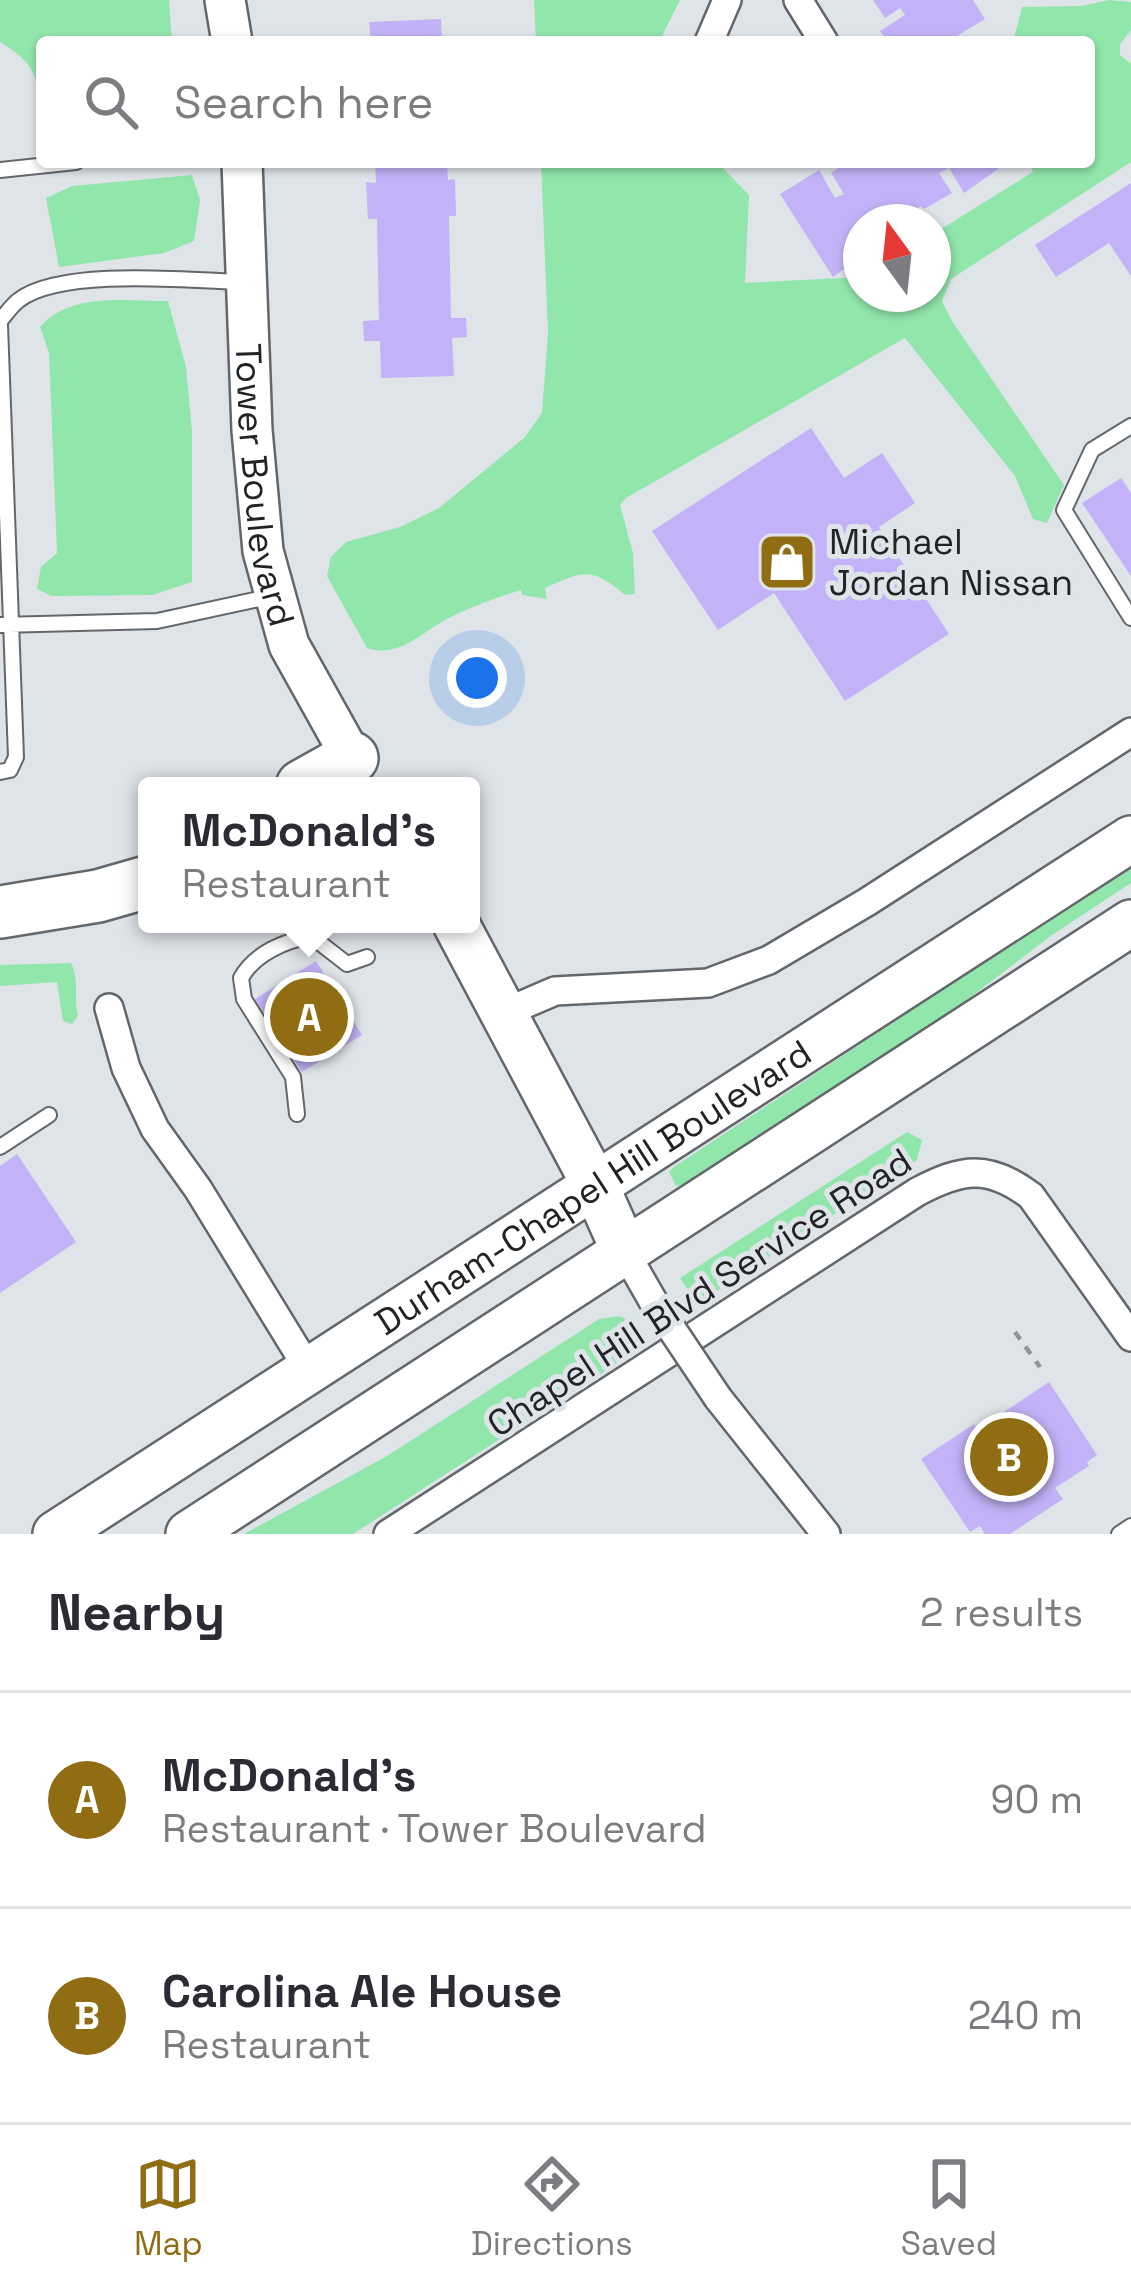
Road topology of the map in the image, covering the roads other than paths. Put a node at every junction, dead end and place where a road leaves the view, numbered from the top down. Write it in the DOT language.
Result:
graph roads {
  1 [pos="224,0"];
  2 [pos="727,0"];
  3 [pos="798,0"];
  4 [pos="231,36"];
  5 [pos="712,36"];
  6 [pos="820,36"];
  7 [pos="36,166"];
  8 [pos="242,168"];
  9 [pos="0,170"];
  10 [pos="246,282"];
  11 [pos="0,323"];
  12 [pos="1126,429"];
  13 [pos="1131,448"];
  14 [pos="273,596"];
  15 [pos="1131,618"];
  16 [pos="5,625"];
  17 [pos="1131,732"];
  18 [pos="0,772"];
  19 [pos="360,777"];
  20 [pos="1131,839"];
  21 [pos="138,859"];
  22 [pos="138,885"];
  23 [pos="0,886"];
  24 [pos="0,913"];
  25 [pos="1131,923"];
  26 [pos="461,933"];
  27 [pos="368,957"];
  28 [pos="109,1008"];
  29 [pos="504,1013"];
  30 [pos="297,1114"];
  31 [pos="49,1115"];
  32 [pos="0,1147"];
  33 [pos="595,1185"];
  34 [pos="625,1252"];
  35 [pos="1131,1337"];
  36 [pos="309,1370"];
  37 [pos="1131,1526"];
  38 [pos="56,1534"];
  39 [pos="189,1534"];
  40 [pos="388,1534"];
  41 [pos="826,1534"];
  42 [pos="1119,1534"];
  1 -- 4 [label="street"];
  2 -- 5 [label="street"];
  3 -- 6 [label="street"];
  7 -- 9 [label="lane"];
  8 -- 10 [label="street, Tower Boulevard"];
  10 -- 11 [label="lane"];
  10 -- 14 [label="street, Tower Boulevard"];
  11 -- 16 [label="lane"];
  12 -- 13 [label="lane"];
  12 -- 15 [label="lane"];
  14 -- 16 [label="lane"];
  14 -- 19 [label="street, Tower Boulevard"];
  16 -- 18 [label="lane"];
  17 -- 29 [label="street"];
  20 -- 33 [label="main road, Durham-Chapel Hill Boulevard"];
  21 -- 23 [label="highway"];
  22 -- 24 [label="highway"];
  25 -- 34 [label="main road, Durham-Chapel Hill Boulevard"];
  26 -- 29 [label="main road"];
  27 -- 30 [label="lane"];
  28 -- 36 [label="street"];
  29 -- 33 [label="main road"];
  31 -- 32 [label="lane"];
  33 -- 34 [label="main road"];
  33 -- 36 [label="main road, Durham-Chapel Hill Boulevard"];
  34 -- 39 [label="main road, Durham-Chapel Hill Boulevard"];
  34 -- 41 [label="street, bridge"];
  35 -- 40 [label="street, Chapel Hill Blvd Service Road"];
  36 -- 38 [label="main road, Durham-Chapel Hill Boulevard"];
  37 -- 42 [label="lane"];
}
